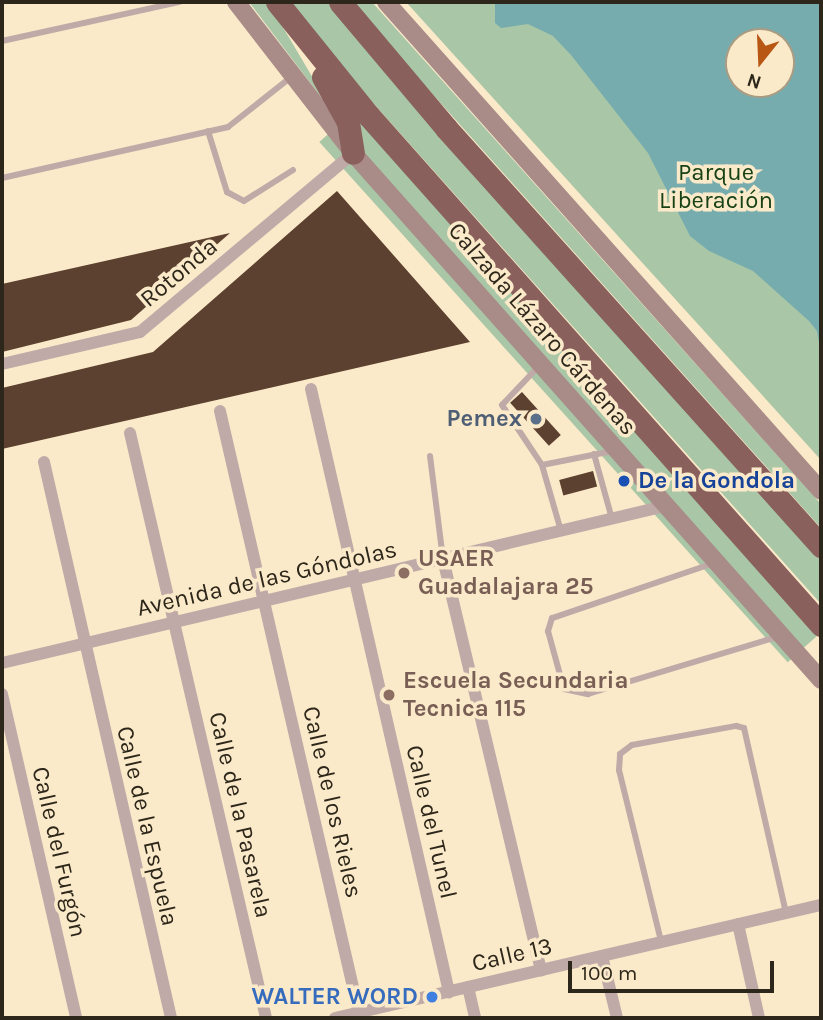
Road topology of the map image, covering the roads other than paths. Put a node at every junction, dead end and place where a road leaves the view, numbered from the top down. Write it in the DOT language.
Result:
graph roads {
  1 [pos="127,2"];
  2 [pos="180,2"];
  3 [pos="236,2"];
  4 [pos="340,2"];
  5 [pos="386,2"];
  6 [pos="283,9"];
  7 [pos="128,12"];
  8 [pos="2,41"];
  9 [pos="292,75"];
  10 [pos="208,131"];
  11 [pos="353,153"];
  12 [pos="293,170"];
  13 [pos="2,178"];
  14 [pos="2,364"];
  15 [pos="540,365"];
  16 [pos="311,389"];
  17 [pos="220,411"];
  18 [pos="130,433"];
  19 [pos="615,451"];
  20 [pos="594,454"];
  21 [pos="430,456"];
  22 [pos="44,462"];
  23 [pos="542,465"];
  24 [pos="821,491"];
  25 [pos="665,506"];
  26 [pos="612,519"];
  27 [pos="561,531"];
  28 [pos="821,546"];
  29 [pos="443,559"];
  30 [pos="715,562"];
  31 [pos="353,580"];
  32 [pos="264,601"];
  33 [pos="174,622"];
  34 [pos="821,625"];
  35 [pos="782,636"];
  36 [pos="83,644"];
  37 [pos="2,663"];
  38 [pos="821,680"];
  39 [pos="2,694"];
  40 [pos="821,905"];
  41 [pos="786,913"];
  42 [pos="738,924"];
  43 [pos="661,942"];
  44 [pos="602,956"];
  45 [pos="541,970"];
  46 [pos="468,987"];
  47 [pos="449,992"];
  48 [pos="359,1013"];
  49 [pos="76,1018"];
  50 [pos="171,1018"];
  51 [pos="266,1018"];
  52 [pos="335,1018"];
  53 [pos="475,1018"];
  54 [pos="617,1018"];
  55 [pos="759,1018"];
  1 -- 7 [label="lane"];
  2 -- 7 [label="lane"];
  3 -- 9 [label="main road, Calzada Lázaro Cárdenas"];
  4 -- 28 [label="highway"];
  5 -- 24 [label="main road"];
  6 -- 11 [label="highway"];
  6 -- 34 [label="highway, Calzada Lázaro Cárdenas"];
  7 -- 8 [label="lane"];
  9 -- 10 [label="lane"];
  9 -- 11 [label="main road, Calzada Lázaro Cárdenas"];
  10 -- 12 [label="lane"];
  10 -- 13 [label="lane"];
  11 -- 14 [label="street, Rotonda"];
  11 -- 15 [label="main road, Calzada Lázaro Cárdenas"];
  15 -- 19 [label="main road, Calzada Lázaro Cárdenas"];
  15 -- 23 [label="lane"];
  16 -- 31 [label="street, Calle del Tunel"];
  17 -- 32 [label="street, Calle de los Rieles"];
  18 -- 33 [label="street, Calle de la Pasarela"];
  19 -- 20 [label="lane"];
  19 -- 25 [label="main road, Calzada Lázaro Cárdenas"];
  20 -- 23 [label="lane"];
  20 -- 26 [label="lane"];
  21 -- 29 [label="lane"];
  22 -- 36 [label="street, Calle de la Espuela"];
  23 -- 27 [label="lane"];
  25 -- 26 [label="street, Avenida de las Góndolas"];
  25 -- 30 [label="main road, Calzada Lázaro Cárdenas"];
  26 -- 27 [label="street, Avenida de las Góndolas"];
  27 -- 29 [label="street, Avenida de las Góndolas"];
  29 -- 31 [label="street, Avenida de las Góndolas"];
  29 -- 45 [label="street"];
  30 -- 35 [label="main road, Calzada Lázaro Cárdenas"];
  30 -- 35 [label="lane"];
  31 -- 32 [label="street, Avenida de las Góndolas"];
  31 -- 47 [label="street, Calle del Tunel"];
  32 -- 33 [label="street, Avenida de las Góndolas"];
  32 -- 48 [label="street, Calle de los Rieles"];
  33 -- 36 [label="street, Avenida de las Góndolas"];
  33 -- 51 [label="street, Calle de la Pasarela"];
  35 -- 38 [label="main road, Calzada Lázaro Cárdenas"];
  36 -- 37 [label="street, Avenida de las Góndolas"];
  36 -- 50 [label="street, Calle de la Espuela"];
  39 -- 49 [label="street, Calle del Furgón"];
  40 -- 41 [label="street, Calle 13"];
  41 -- 42 [label="street, Calle 13"];
  41 -- 43 [label="lane"];
  42 -- 43 [label="street, Calle 13"];
  42 -- 55 [label="street"];
  43 -- 44 [label="street, Calle 13"];
  44 -- 45 [label="street, Calle 13"];
  44 -- 54 [label="street"];
  45 -- 46 [label="street, Calle 13"];
  46 -- 47 [label="street, Calle 13"];
  46 -- 53 [label="street"];
  47 -- 48 [label="street, Calle 13"];
  48 -- 52 [label="street, Calle 13"];
}
